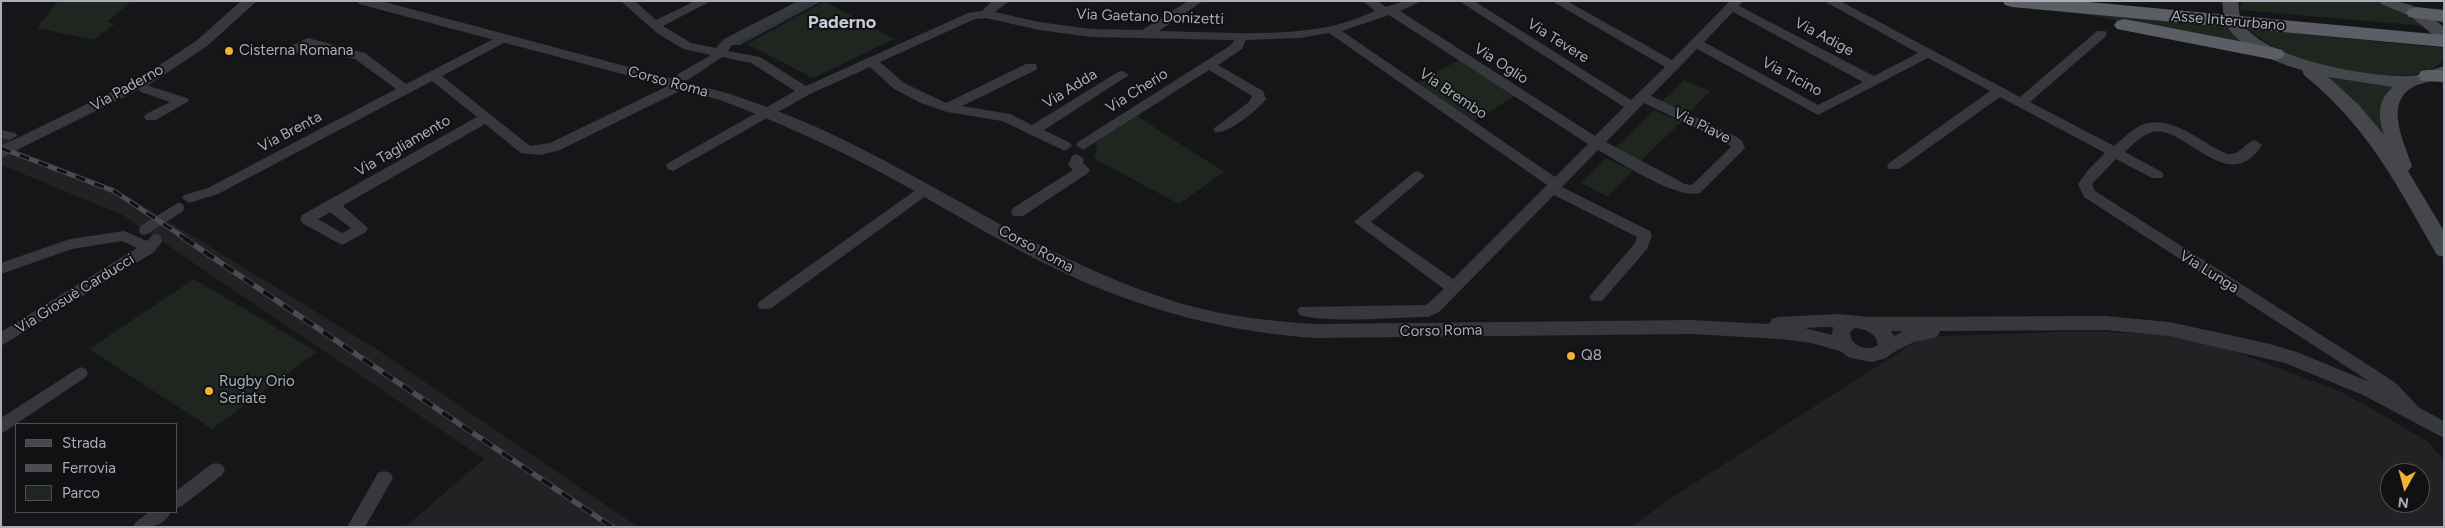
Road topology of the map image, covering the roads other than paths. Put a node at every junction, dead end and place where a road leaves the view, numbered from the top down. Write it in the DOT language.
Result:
graph roads {
  1 [pos="364,1"];
  2 [pos="627,1"];
  3 [pos="705,1"];
  4 [pos="808,1"];
  5 [pos="1003,1"];
  6 [pos="1197,1"];
  7 [pos="1369,1"];
  8 [pos="1416,1"];
  9 [pos="1465,1"];
  10 [pos="1558,1"];
  11 [pos="1830,1"];
  12 [pos="2000,1"];
  13 [pos="2012,1"];
  14 [pos="2111,1"];
  15 [pos="2230,1"];
  16 [pos="2388,1"];
  17 [pos="250,4"];
  18 [pos="1735,4"];
  19 [pos="1387,11"];
  20 [pos="2192,13"];
  21 [pos="2416,13"];
  22 [pos="986,14"];
  23 [pos="2444,16"];
  24 [pos="655,25"];
  25 [pos="1332,30"];
  26 [pos="1146,34"];
  27 [pos="2101,34"];
  28 [pos="2444,34"];
  29 [pos="1241,36"];
  30 [pos="503,38"];
  31 [pos="2444,40"];
  32 [pos="1696,43"];
  33 [pos="286,53"];
  34 [pos="718,53"];
  35 [pos="1928,54"];
  36 [pos="2275,54"];
  37 [pos="871,62"];
  38 [pos="1209,65"];
  39 [pos="2302,65"];
  40 [pos="1673,66"];
  41 [pos="1031,67"];
  42 [pos="1123,74"];
  43 [pos="433,75"];
  44 [pos="2432,76"];
  45 [pos="682,81"];
  46 [pos="1874,82"];
  47 [pos="146,89"];
  48 [pos="404,89"];
  49 [pos="806,91"];
  50 [pos="1999,92"];
  51 [pos="1638,102"];
  52 [pos="2021,103"];
  53 [pos="947,108"];
  54 [pos="766,111"];
  55 [pos="151,117"];
  56 [pos="486,118"];
  57 [pos="1220,129"];
  58 [pos="1034,130"];
  59 [pos="1596,143"];
  60 [pos="1083,145"];
  61 [pos="2255,145"];
  62 [pos="1065,146"];
  63 [pos="1,153"];
  64 [pos="2115,153"];
  65 [pos="1078,160"];
  66 [pos="673,166"];
  67 [pos="1894,166"];
  68 [pos="2157,175"];
  69 [pos="1418,176"];
  70 [pos="2408,182"];
  71 [pos="1554,186"];
  72 [pos="925,190"];
  73 [pos="189,198"];
  74 [pos="338,202"];
  75 [pos="179,208"];
  76 [pos="1018,212"];
  77 [pos="144,230"];
  78 [pos="2444,250"];
  79 [pos="1,269"];
  80 [pos="1454,288"];
  81 [pos="1597,297"];
  82 [pos="765,305"];
  83 [pos="1305,311"];
  84 [pos="1850,322"];
  85 [pos="1870,324"];
  86 [pos="1996,325"];
  87 [pos="1741,329"];
  88 [pos="1,340"];
  89 [pos="2238,344"];
  90 [pos="1846,346"];
  91 [pos="1888,347"];
  92 [pos="80,373"];
  93 [pos="2377,386"];
  94 [pos="1,427"];
  95 [pos="2444,430"];
  96 [pos="2444,443"];
  97 [pos="216,470"];
  98 [pos="384,478"];
  99 [pos="178,499"];
  100 [pos="161,513"];
  101 [pos="142,527"];
  102 [pos="356,527"];
  1 -- 30 [label="street, Corso Roma"];
  2 -- 24 [label="street"];
  3 -- 24 [label="street"];
  4 -- 34 [label="street, Via Tagliamento"];
  5 -- 22 [label="street"];
  6 -- 26 [label="street"];
  7 -- 19 [label="street, Via Oglio"];
  8 -- 19 [label="street, Via Gaetano Donizetti"];
  9 -- 51 [label="street, Via Tevere"];
  10 -- 40 [label="street"];
  11 -- 35 [label="street"];
  12 -- 36 [label="highway"];
  13 -- 20 [label="highway, Asse Interurbano"];
  14 -- 20 [label="highway, Asse Interurbano"];
  15 -- 36 [label="main road"];
  16 -- 21 [label="main road"];
  17 -- 63 [label="street, Via Paderno"];
  18 -- 32 [label="street"];
  18 -- 46 [label="street, Via Adige"];
  19 -- 25 [label="street, Via Gaetano Donizetti"];
  19 -- 59 [label="street, Via Oglio"];
  20 -- 28 [label="highway, Asse Interurbano"];
  20 -- 31 [label="highway, Asse Interurbano"];
  21 -- 23 [label="highway"];
  21 -- 28 [label="main road"];
  22 -- 26 [label="street, Via Gaetano Donizetti"];
  22 -- 37 [label="street, Via Gaetano Donizetti"];
  24 -- 34 [label="street"];
  25 -- 29 [label="street, Via Gaetano Donizetti"];
  25 -- 71 [label="street, Via Brembo"];
  26 -- 29 [label="street, Via Gaetano Donizetti"];
  27 -- 52 [label="street"];
  29 -- 38 [label="street, Via Cherio"];
  30 -- 43 [label="street, Via Brenta"];
  30 -- 45 [label="street, Corso Roma"];
  32 -- 40 [label="street"];
  32 -- 46 [label="street, Via Ticino"];
  33 -- 48 [label="street"];
  34 -- 45 [label="street, Via Tagliamento"];
  34 -- 49 [label="street"];
  35 -- 46 [label="street, Via Ticino"];
  35 -- 50 [label="street"];
  36 -- 39 [label="main road"];
  37 -- 49 [label="street, Via Gaetano Donizetti"];
  37 -- 53 [label="street"];
  38 -- 57 [label="street"];
  38 -- 60 [label="street, Via Cherio"];
  39 -- 44 [label="main road"];
  39 -- 70 [label="main road"];
  40 -- 51 [label="street"];
  41 -- 53 [label="street"];
  42 -- 58 [label="street, Via Adda"];
  43 -- 48 [label="street, Via Brenta"];
  43 -- 56 [label="street, Via Tagliamento"];
  44 -- 70 [label="main road"];
  45 -- 54 [label="street, Corso Roma"];
  45 -- 56 [label="street, Via Tagliamento"];
  47 -- 55 [label="street"];
  48 -- 73 [label="street, Via Brenta"];
  49 -- 54 [label="street, Via Gaetano Donizetti"];
  50 -- 52 [label="street"];
  50 -- 67 [label="street"];
  51 -- 59 [label="street"];
  51 -- 59 [label="street, Via Piave"];
  52 -- 64 [label="street"];
  53 -- 58 [label="street"];
  54 -- 66 [label="street, Via Gaetano Donizetti"];
  54 -- 72 [label="street, Corso Roma"];
  56 -- 74 [label="street, Via Tagliamento"];
  58 -- 62 [label="street"];
  59 -- 71 [label="street"];
  60 -- 62 [label="street"];
  60 -- 65 [label="street"];
  61 -- 64 [label="street, Via Lunga"];
  62 -- 65 [label="street"];
  64 -- 68 [label="street"];
  64 -- 93 [label="street, Via Lunga"];
  65 -- 76 [label="street"];
  69 -- 80 [label="street"];
  70 -- 78 [label="main road"];
  71 -- 80 [label="street"];
  71 -- 81 [label="street"];
  72 -- 82 [label="street"];
  72 -- 87 [label="street, Corso Roma"];
  75 -- 77 [label="street"];
  79 -- 88 [label="street, Via Giosuè Carducci"];
  80 -- 83 [label="street"];
  84 -- 85 [label="street, Corso Roma"];
  84 -- 87 [label="street, Corso Roma"];
  84 -- 90 [label="street"];
  85 -- 86 [label="street, Via Lunga"];
  85 -- 91 [label="street"];
  86 -- 89 [label="street, Via Lunga"];
  86 -- 91 [label="street, Via Lunga"];
  87 -- 90 [label="street, Corso Roma"];
  89 -- 93 [label="street, Via Lunga"];
  89 -- 96 [label="street, Via Lunga"];
  90 -- 91 [label="street, Corso Roma"];
  92 -- 94 [label="street"];
  93 -- 95 [label="street, Via Lunga"];
  97 -- 99 [label="street"];
  98 -- 102 [label="street"];
  100 -- 101 [label="street"];
}
